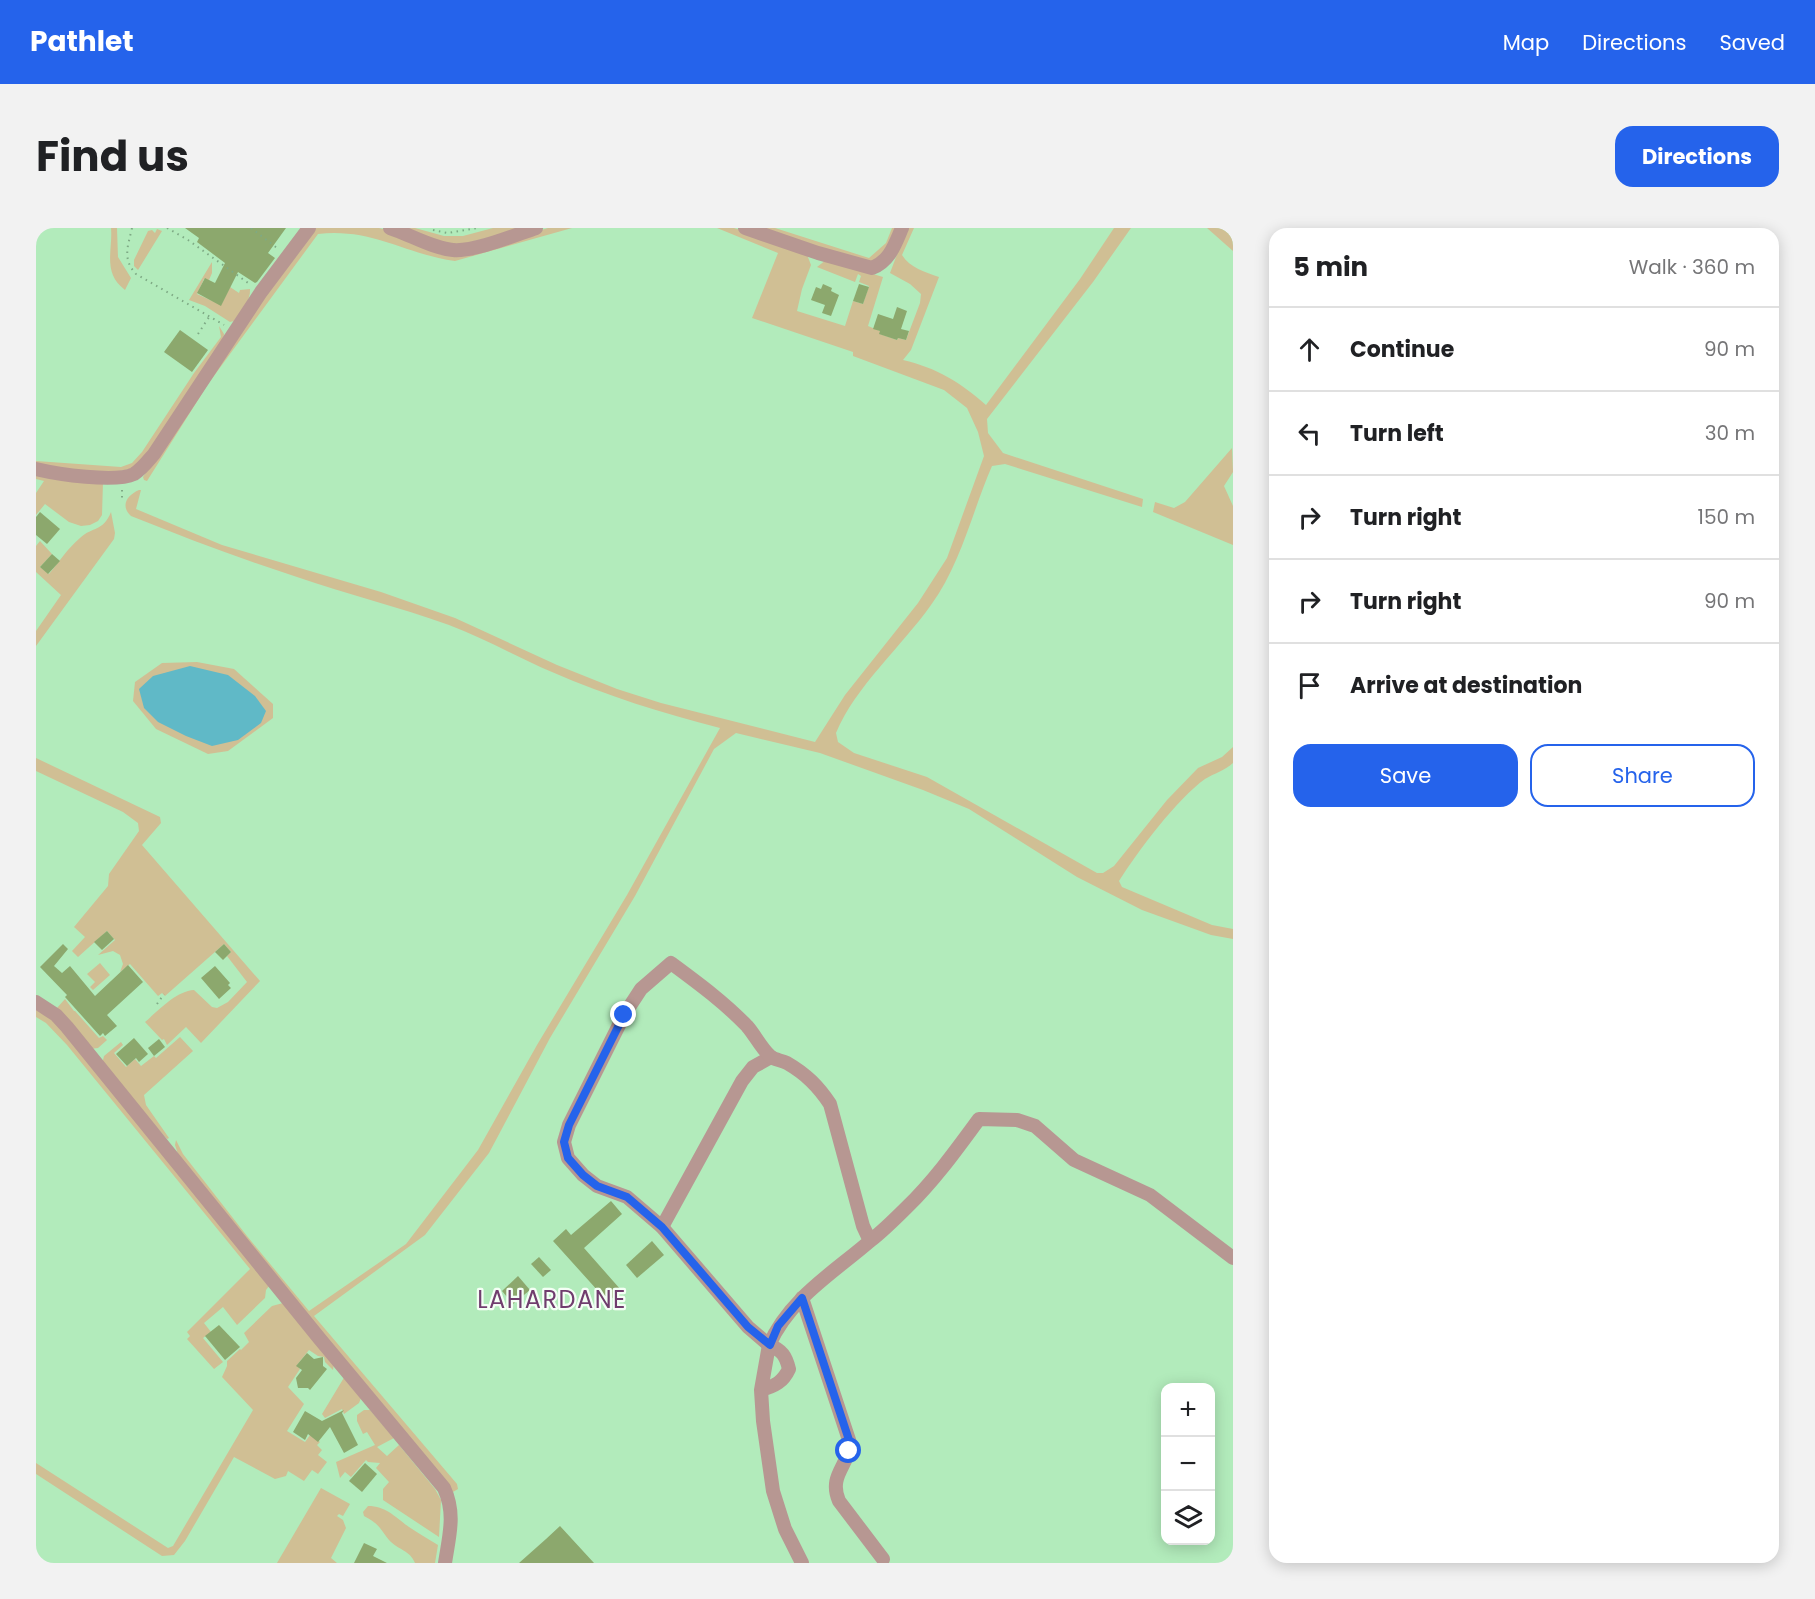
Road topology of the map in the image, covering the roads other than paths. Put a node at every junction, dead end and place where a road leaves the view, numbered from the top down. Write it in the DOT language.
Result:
graph roads {
  1 [pos="309,228"];
  2 [pos="390,228"];
  3 [pos="536,228"];
  4 [pos="745,228"];
  5 [pos="902,228"];
  6 [pos="36,469"];
  7 [pos="36,1002"];
  8 [pos="771,1058"];
  9 [pos="662,1227"];
  10 [pos="870,1242"];
  11 [pos="1233,1258"];
  12 [pos="802,1298"];
  13 [pos="770,1345"];
  14 [pos="761,1390"];
  15 [pos="883,1559"];
  16 [pos="445,1563"];
  17 [pos="802,1563"];
  1 -- 6 [label="street"];
  2 -- 3 [label="street"];
  4 -- 5 [label="street"];
  7 -- 16 [label="street"];
  8 -- 9 [label="street"];
  8 -- 9 [label="street"];
  8 -- 10 [label="street"];
  9 -- 13 [label="street"];
  10 -- 11 [label="street"];
  10 -- 12 [label="street"];
  12 -- 13 [label="street"];
  12 -- 15 [label="street"];
  13 -- 14 [label="street"];
  13 -- 14 [label="street"];
  14 -- 17 [label="street"];
}
